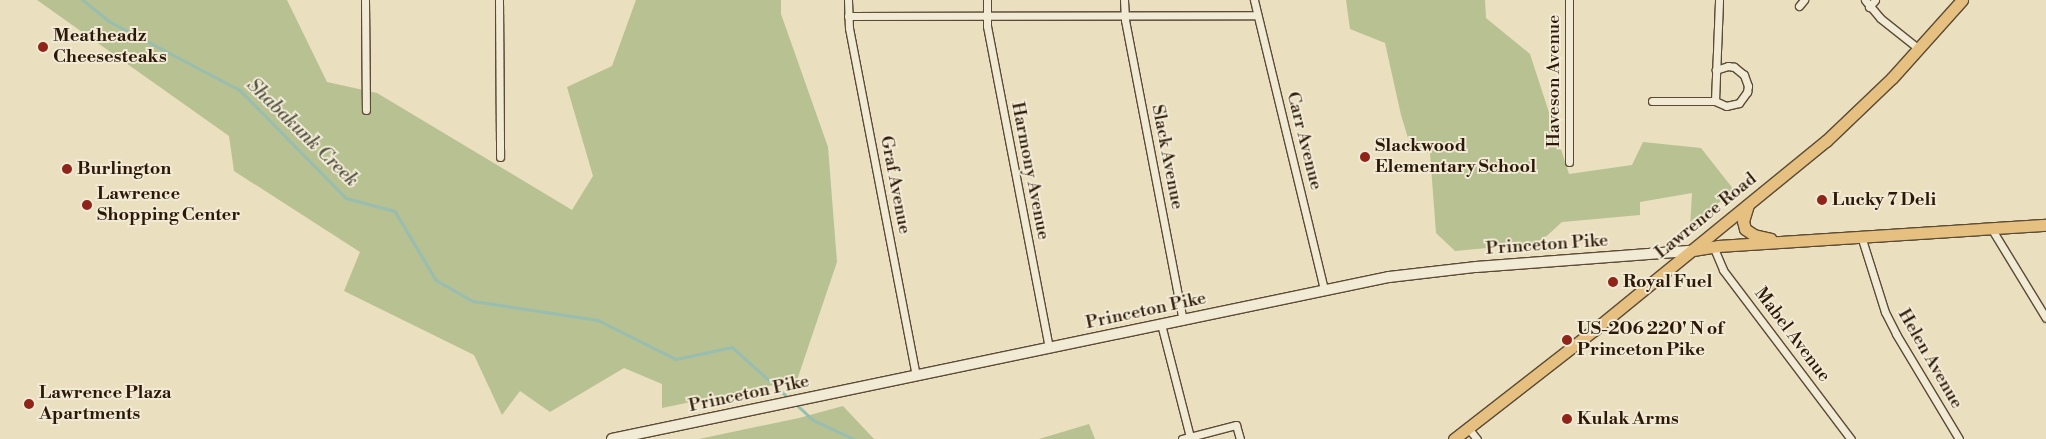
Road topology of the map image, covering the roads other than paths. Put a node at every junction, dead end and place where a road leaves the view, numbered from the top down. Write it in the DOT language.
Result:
graph roads {
  1 [pos="365,0"];
  2 [pos="499,0"];
  3 [pos="848,0"];
  4 [pos="987,0"];
  5 [pos="1124,0"];
  6 [pos="1254,0"];
  7 [pos="1569,0"];
  8 [pos="1719,0"];
  9 [pos="1865,0"];
  10 [pos="1876,0"];
  11 [pos="1962,0"];
  12 [pos="1869,7"];
  13 [pos="1125,15"];
  14 [pos="1257,15"];
  15 [pos="848,16"];
  16 [pos="986,16"];
  17 [pos="1919,49"];
  18 [pos="1716,70"];
  19 [pos="1652,101"];
  20 [pos="1715,101"];
  21 [pos="366,110"];
  22 [pos="500,157"];
  23 [pos="1569,162"];
  24 [pos="1748,206"];
  25 [pos="2046,225"];
  26 [pos="1991,228"];
  27 [pos="1862,236"];
  28 [pos="1785,241"];
  29 [pos="1714,246"];
  30 [pos="1691,251"];
  31 [pos="1324,290"];
  32 [pos="2046,318"];
  33 [pos="1183,320"];
  34 [pos="1161,324"];
  35 [pos="1048,348"];
  36 [pos="916,376"];
  37 [pos="1468,428"];
  38 [pos="1190,437"];
  39 [pos="612,439"];
  40 [pos="1182,439"];
  41 [pos="1240,439"];
  42 [pos="1454,439"];
  43 [pos="1477,439"];
  44 [pos="1851,439"];
  45 [pos="1959,439"];
  1 -- 21 [label="street"];
  2 -- 22 [label="street"];
  3 -- 15 [label="street, Graf Avenue"];
  4 -- 16 [label="street, Harmony Avenue"];
  5 -- 13 [label="street, Slack Avenue"];
  6 -- 14 [label="street, Carr Avenue"];
  7 -- 23 [label="street, Haveson Avenue"];
  8 -- 18 [label="street"];
  9 -- 12 [label="street"];
  10 -- 12 [label="street"];
  11 -- 17 [label="main road, Lawrence Road"];
  12 -- 17 [label="street"];
  13 -- 14 [label="street"];
  13 -- 16 [label="street"];
  13 -- 33 [label="street, Slack Avenue"];
  14 -- 31 [label="street, Carr Avenue"];
  15 -- 16 [label="street"];
  15 -- 36 [label="street, Graf Avenue"];
  16 -- 35 [label="street, Harmony Avenue"];
  17 -- 24 [label="main road, Lawrence Road"];
  18 -- 20 [label="street"];
  18 -- 20 [label="street"];
  19 -- 20 [label="street"];
  24 -- 28 [label="main road"];
  24 -- 30 [label="main road, Lawrence Road"];
  25 -- 26 [label="main road"];
  26 -- 27 [label="main road"];
  26 -- 32 [label="street"];
  27 -- 28 [label="main road"];
  27 -- 45 [label="street, Helen Avenue"];
  28 -- 29 [label="main road"];
  29 -- 30 [label="main road"];
  29 -- 44 [label="street, Mabel Avenue"];
  30 -- 31 [label="main road, Princeton Pike"];
  30 -- 37 [label="main road, Lawrence Road"];
  31 -- 33 [label="main road, Princeton Pike"];
  33 -- 34 [label="main road, Princeton Pike"];
  34 -- 35 [label="main road, Princeton Pike"];
  34 -- 38 [label="street"];
  35 -- 36 [label="main road, Princeton Pike"];
  36 -- 39 [label="main road, Princeton Pike"];
  37 -- 42 [label="main road, Lawrence Road"];
  37 -- 43 [label="street"];
  38 -- 40 [label="street"];
  38 -- 41 [label="street"];
}
